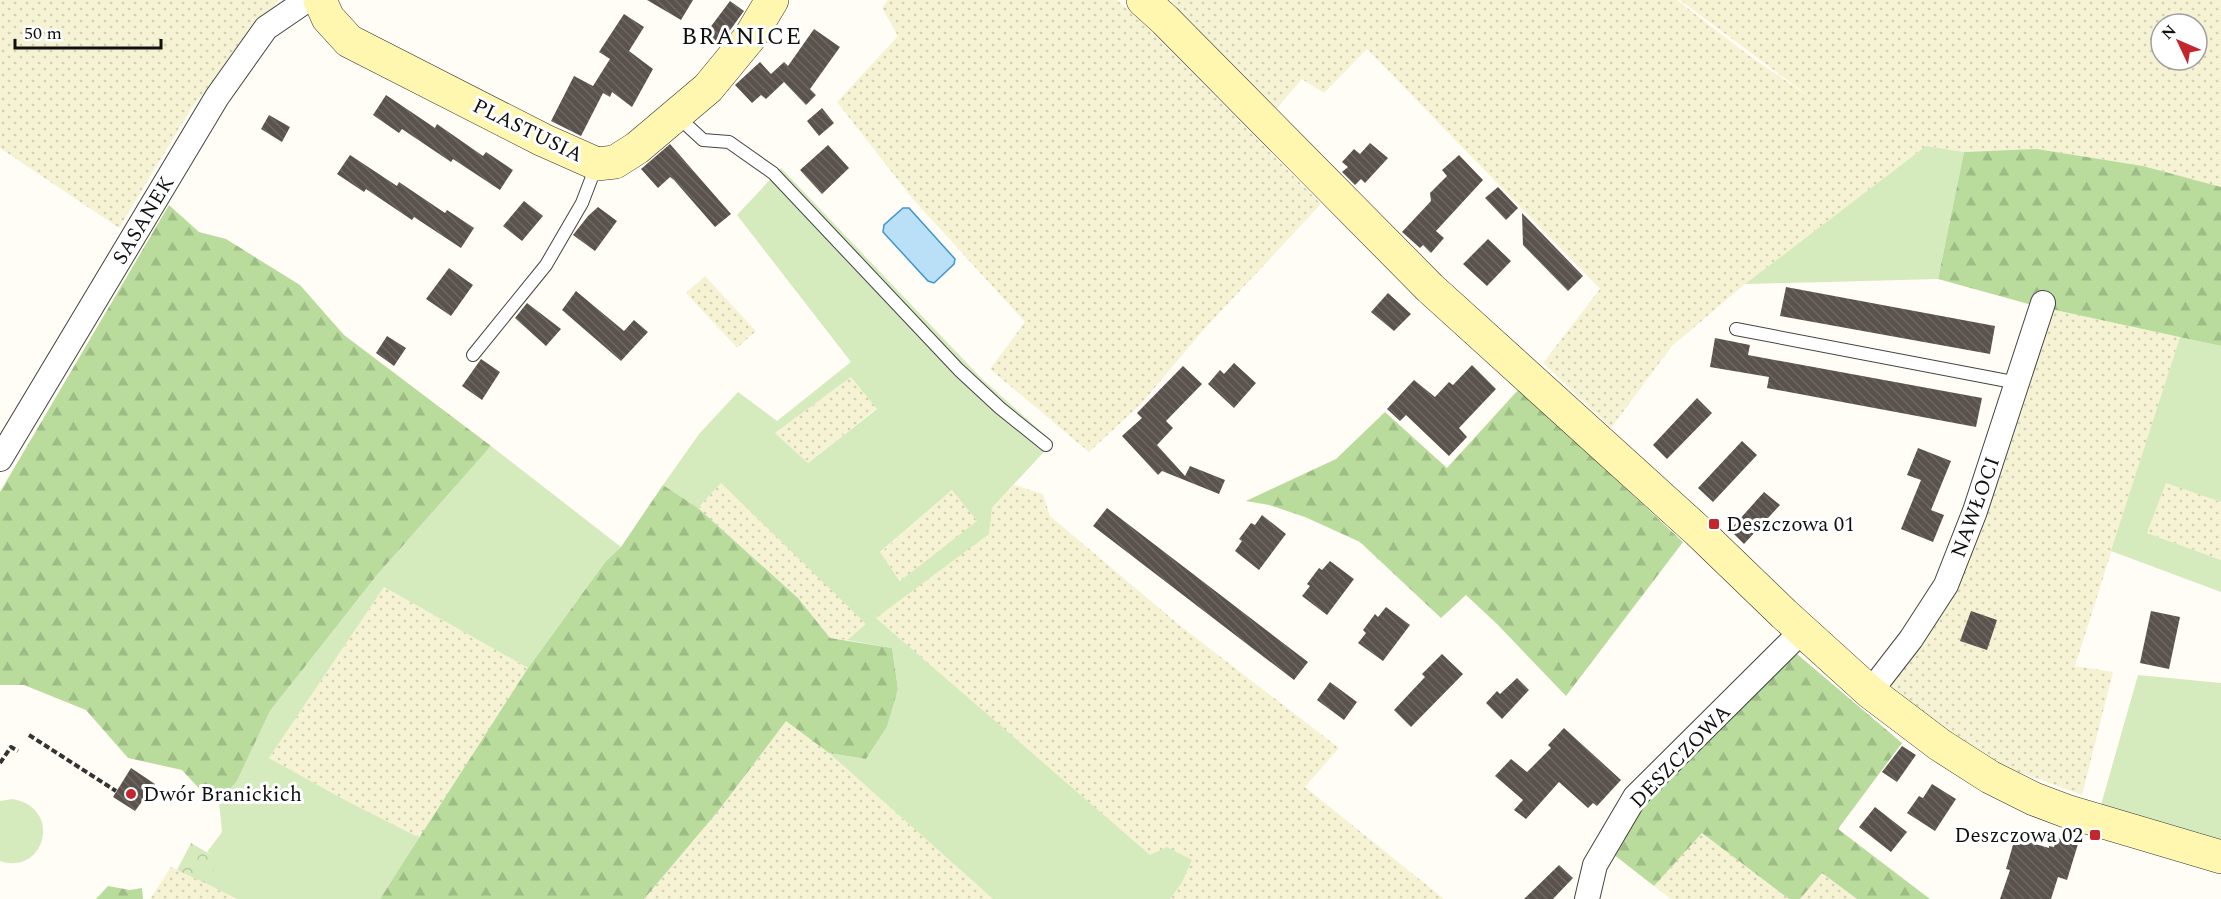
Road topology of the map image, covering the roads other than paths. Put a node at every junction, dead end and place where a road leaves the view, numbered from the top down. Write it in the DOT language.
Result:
graph roads {
  1 [pos="308,0"];
  2 [pos="320,0"];
  3 [pos="772,0"];
  4 [pos="1143,0"];
  5 [pos="676,115"];
  6 [pos="597,164"];
  7 [pos="2043,303"];
  8 [pos="1736,329"];
  9 [pos="473,356"];
  10 [pos="2018,383"];
  11 [pos="1046,445"];
  12 [pos="0,459"];
  13 [pos="1802,631"];
  14 [pos="1870,692"];
  15 [pos="2221,857"];
  16 [pos="1587,899"];
  1 -- 12 [label="street, SASANEK"];
  2 -- 6 [label="street, PLASTUSIA"];
  3 -- 5 [label="street, PLASTUSIA"];
  4 -- 13 [label="street"];
  5 -- 6 [label="street, PLASTUSIA"];
  5 -- 11 [label="lane"];
  6 -- 9 [label="lane"];
  7 -- 10 [label="street, NAWŁOCI"];
  8 -- 10 [label="lane"];
  10 -- 14 [label="street, NAWŁOCI"];
  13 -- 14 [label="street"];
  13 -- 16 [label="street, DESZCZOWA"];
  14 -- 15 [label="street"];
}
